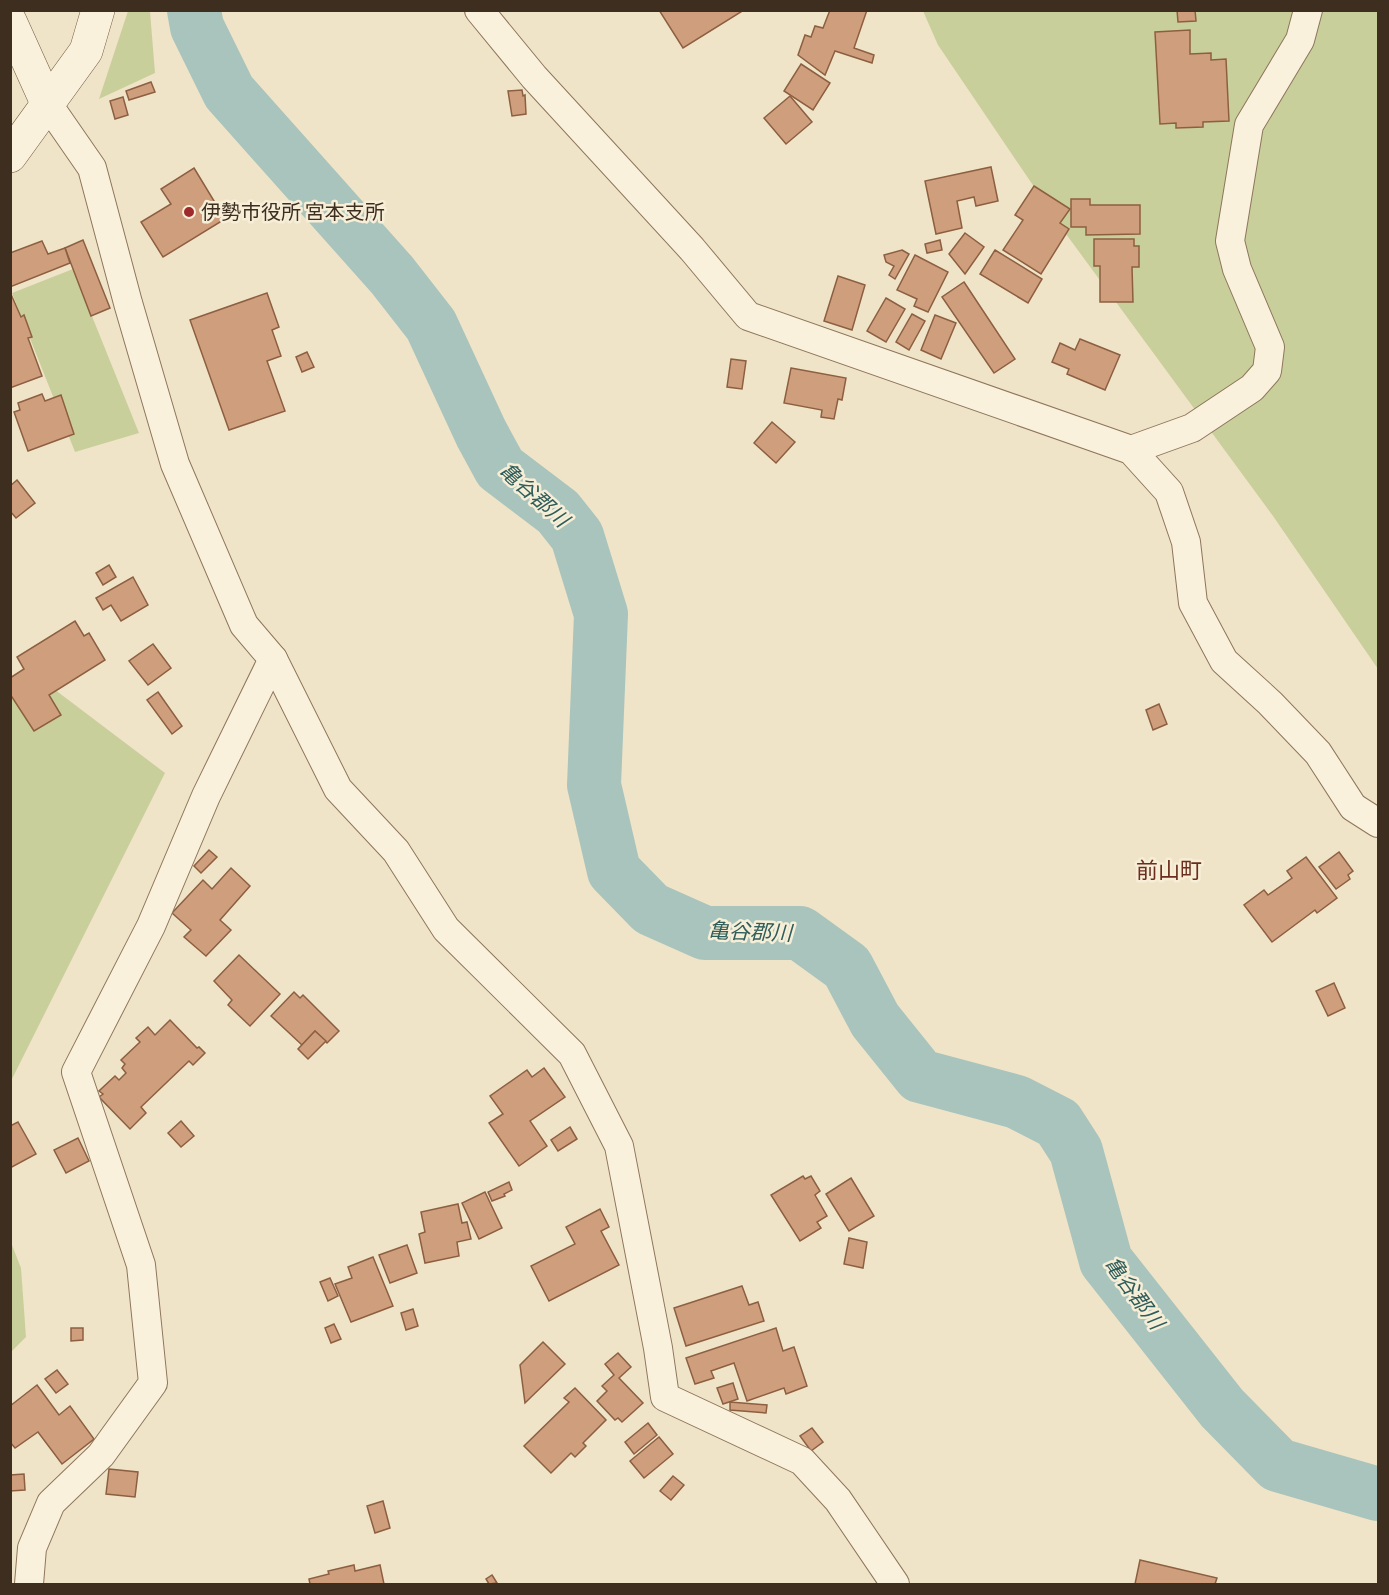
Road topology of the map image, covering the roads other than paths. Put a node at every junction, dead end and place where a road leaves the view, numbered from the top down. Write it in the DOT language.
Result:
graph roads {
  1 [pos="98,10"];
  2 [pos="479,10"];
  3 [pos="1308,10"];
  4 [pos="10,21"];
  5 [pos="47,103"];
  6 [pos="10,156"];
  7 [pos="1131,450"];
  8 [pos="273,659"];
  9 [pos="1378,823"];
  10 [pos="29,1584"];
  11 [pos="895,1584"];
  1 -- 5 [label="street"];
  2 -- 7 [label="street"];
  3 -- 7 [label="street"];
  4 -- 5 [label="street"];
  5 -- 6 [label="street"];
  5 -- 8 [label="street"];
  7 -- 9 [label="street"];
  8 -- 10 [label="street"];
  8 -- 11 [label="street"];
}
